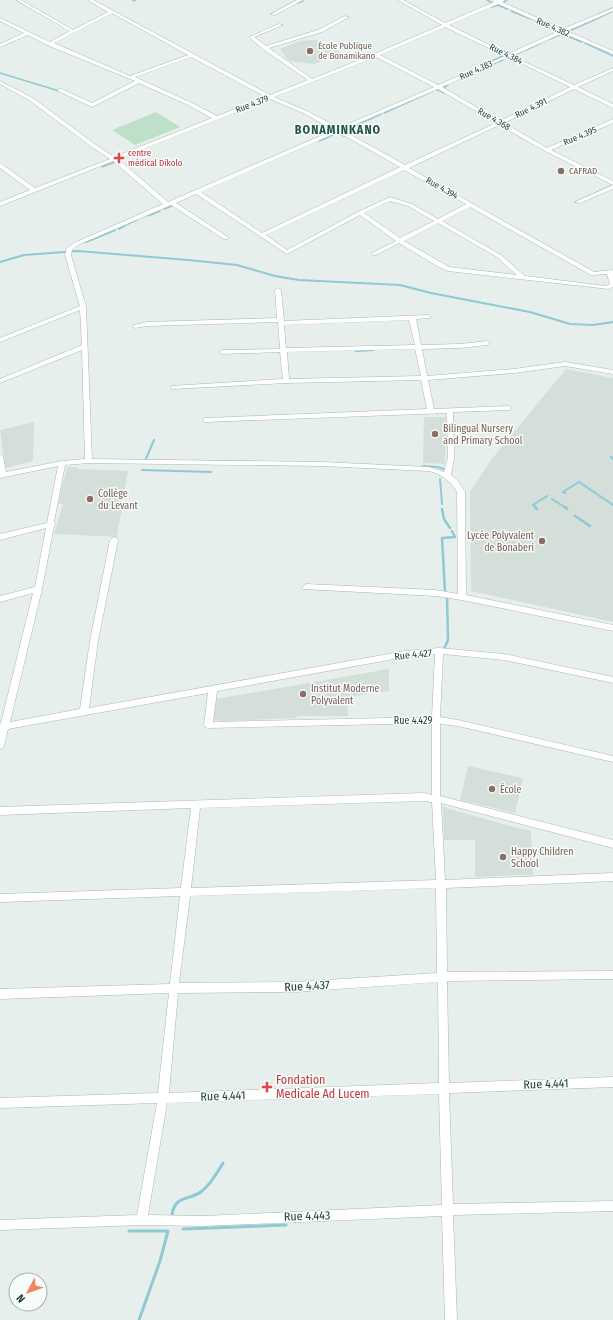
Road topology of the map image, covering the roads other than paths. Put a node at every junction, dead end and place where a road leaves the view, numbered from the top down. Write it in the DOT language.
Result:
graph roads {
  1 [pos="18,0"];
  2 [pos="90,0"];
  3 [pos="301,0"];
  4 [pos="400,0"];
  5 [pos="497,1"];
  6 [pos="613,8"];
  7 [pos="111,12"];
  8 [pos="274,14"];
  9 [pos="347,16"];
  10 [pos="0,19"];
  11 [pos="7,23"];
  12 [pos="0,25"];
  13 [pos="281,25"];
  14 [pos="447,26"];
  15 [pos="563,31"];
  16 [pos="74,32"];
  17 [pos="28,33"];
  18 [pos="49,44"];
  19 [pos="0,46"];
  20 [pos="265,48"];
  21 [pos="613,53"];
  22 [pos="191,55"];
  23 [pos="376,55"];
  24 [pos="508,56"];
  25 [pos="613,69"];
  26 [pos="132,77"];
  27 [pos="312,80"];
  28 [pos="139,81"];
  29 [pos="0,82"];
  30 [pos="438,87"];
  31 [pos="575,88"];
  32 [pos="60,90"];
  33 [pos="270,98"];
  34 [pos="613,106"];
  35 [pos="216,118"];
  36 [pos="613,121"];
  37 [pos="501,123"];
  38 [pos="338,130"];
  39 [pos="546,150"];
  40 [pos="114,159"];
  41 [pos="0,165"];
  42 [pos="404,167"];
  43 [pos="613,183"];
  44 [pos="613,187"];
  45 [pos="34,190"];
  46 [pos="197,192"];
  47 [pos="578,202"];
  48 [pos="0,204"];
  49 [pos="170,204"];
  50 [pos="471,204"];
  51 [pos="360,213"];
  52 [pos="438,221"];
  53 [pos="262,235"];
  54 [pos="226,238"];
  55 [pos="400,241"];
  56 [pos="374,254"];
  57 [pos="611,273"];
  58 [pos="523,278"];
  59 [pos="278,290"];
  60 [pos="82,307"];
  61 [pos="412,317"];
  62 [pos="428,317"];
  63 [pos="281,321"];
  64 [pos="135,326"];
  65 [pos="0,340"];
  66 [pos="487,343"];
  67 [pos="85,346"];
  68 [pos="418,347"];
  69 [pos="283,350"];
  70 [pos="222,352"];
  71 [pos="613,372"];
  72 [pos="425,378"];
  73 [pos="0,380"];
  74 [pos="286,381"];
  75 [pos="173,387"];
  76 [pos="509,408"];
  77 [pos="450,410"];
  78 [pos="431,411"];
  79 [pos="205,420"];
  80 [pos="0,456"];
  81 [pos="88,461"];
  82 [pos="62,463"];
  83 [pos="2,476"];
  84 [pos="447,476"];
  85 [pos="52,524"];
  86 [pos="0,537"];
  87 [pos="114,540"];
  88 [pos="306,587"];
  89 [pos="38,589"];
  90 [pos="462,597"];
  91 [pos="0,599"];
  92 [pos="613,628"];
  93 [pos="439,651"];
  94 [pos="613,680"];
  95 [pos="213,689"];
  96 [pos="84,711"];
  97 [pos="436,720"];
  98 [pos="3,726"];
  99 [pos="0,746"];
  100 [pos="613,759"];
  101 [pos="436,799"];
  102 [pos="196,804"];
  103 [pos="0,811"];
  104 [pos="613,844"];
  105 [pos="613,877"];
  106 [pos="441,884"];
  107 [pos="186,892"];
  108 [pos="0,898"];
  109 [pos="613,975"];
  110 [pos="443,977"];
  111 [pos="174,988"];
  112 [pos="0,994"];
  113 [pos="613,1082"];
  114 [pos="444,1087"];
  115 [pos="162,1098"];
  116 [pos="0,1103"];
  117 [pos="613,1206"];
  118 [pos="448,1210"];
  119 [pos="142,1220"];
  120 [pos="0,1225"];
  121 [pos="451,1320"];
  1 -- 16 [label="street"];
  2 -- 7 [label="street, Rue 4.394"];
  3 -- 8 [label="street"];
  4 -- 14 [label="street, Rue 4.384"];
  5 -- 14 [label="street, Rue 4.379"];
  5 -- 15 [label="street, Rue 4.382"];
  6 -- 15 [label="street, Rue 4.383"];
  7 -- 16 [label="street"];
  7 -- 22 [label="street, Rue 4.394"];
  9 -- 20 [label="street"];
  10 -- 11 [label="street"];
  11 -- 12 [label="street"];
  11 -- 17 [label="street"];
  13 -- 20 [label="street"];
  14 -- 23 [label="street, Rue 4.379"];
  14 -- 24 [label="street, Rue 4.384"];
  15 -- 21 [label="street, Rue 4.382"];
  15 -- 24 [label="street, Rue 4.383"];
  16 -- 18 [label="street"];
  17 -- 18 [label="street"];
  17 -- 19 [label="street"];
  18 -- 26 [label="street"];
  20 -- 27 [label="street"];
  22 -- 26 [label="street"];
  22 -- 33 [label="street, Rue 4.394"];
  23 -- 27 [label="street, Rue 4.379"];
  23 -- 30 [label="street, Rue 4.368"];
  24 -- 30 [label="street, Rue 4.383"];
  24 -- 31 [label="street, Rue 4.384"];
  25 -- 31 [label="street, Rue 4.391"];
  26 -- 28 [label="street"];
  27 -- 33 [label="street, Rue 4.379"];
  28 -- 32 [label="street"];
  28 -- 35 [label="street"];
  29 -- 40 [label="street"];
  30 -- 37 [label="street, Rue 4.368"];
  30 -- 38 [label="street, Rue 4.383"];
  31 -- 34 [label="street, Rue 4.384"];
  31 -- 37 [label="street, Rue 4.391"];
  33 -- 35 [label="street, Rue 4.379"];
  33 -- 38 [label="street, Rue 4.394"];
  35 -- 40 [label="street, Rue 4.379"];
  36 -- 39 [label="street, Rue 4.395"];
  37 -- 39 [label="street, Rue 4.368"];
  37 -- 42 [label="street, Rue 4.391"];
  38 -- 42 [label="street, Rue 4.394"];
  38 -- 46 [label="street, Rue 4.383"];
  39 -- 43 [label="street, Rue 4.368"];
  40 -- 45 [label="street, Rue 4.379"];
  40 -- 49 [label="street"];
  41 -- 45 [label="street"];
  42 -- 50 [label="street, Rue 4.394"];
  42 -- 53 [label="street, Rue 4.391"];
  44 -- 47 [label="street"];
  45 -- 48 [label="street, Rue 4.379"];
  46 -- 49 [label="street, Rue 4.383"];
  46 -- 53 [label="street"];
  49 -- 54 [label="street"];
  49 -- 60 [label="street, Rue 4.383"];
  50 -- 52 [label="street"];
  50 -- 57 [label="street, Rue 4.394"];
  51 -- 52 [label="street"];
  51 -- 53 [label="street"];
  51 -- 55 [label="street"];
  52 -- 55 [label="street"];
  52 -- 58 [label="street"];
  55 -- 56 [label="street"];
  55 -- 58 [label="street"];
  57 -- 58 [label="street"];
  59 -- 63 [label="street"];
  60 -- 65 [label="street"];
  60 -- 67 [label="street"];
  61 -- 62 [label="street"];
  61 -- 63 [label="street"];
  61 -- 68 [label="street"];
  63 -- 64 [label="street"];
  63 -- 69 [label="street"];
  66 -- 68 [label="street"];
  67 -- 73 [label="street"];
  67 -- 81 [label="street"];
  68 -- 69 [label="street"];
  68 -- 72 [label="street"];
  69 -- 70 [label="street"];
  69 -- 74 [label="street"];
  71 -- 72 [label="street"];
  72 -- 74 [label="street"];
  72 -- 78 [label="street"];
  74 -- 75 [label="street"];
  76 -- 77 [label="street"];
  77 -- 78 [label="street"];
  77 -- 84 [label="street"];
  78 -- 79 [label="street"];
  80 -- 83 [label="street"];
  81 -- 82 [label="street"];
  81 -- 84 [label="street"];
  82 -- 83 [label="street"];
  82 -- 85 [label="street"];
  84 -- 90 [label="street"];
  85 -- 86 [label="street"];
  85 -- 89 [label="street"];
  87 -- 96 [label="street"];
  88 -- 90 [label="street"];
  89 -- 91 [label="street"];
  89 -- 98 [label="street"];
  90 -- 92 [label="street"];
  93 -- 94 [label="street, Rue 4.427"];
  93 -- 95 [label="street, Rue 4.427"];
  93 -- 97 [label="street"];
  95 -- 96 [label="street, Rue 4.427"];
  95 -- 97 [label="street, Rue 4.429"];
  96 -- 98 [label="street, Rue 4.427"];
  97 -- 100 [label="street, Rue 4.429"];
  97 -- 101 [label="street"];
  98 -- 99 [label="street"];
  101 -- 102 [label="street"];
  101 -- 104 [label="street"];
  101 -- 106 [label="street"];
  102 -- 103 [label="street"];
  102 -- 107 [label="street"];
  105 -- 106 [label="street"];
  106 -- 107 [label="street"];
  106 -- 110 [label="street"];
  107 -- 108 [label="street"];
  107 -- 111 [label="street"];
  109 -- 110 [label="street, Rue 4.437"];
  110 -- 111 [label="street, Rue 4.437"];
  110 -- 114 [label="street"];
  111 -- 112 [label="street, Rue 4.437"];
  111 -- 115 [label="street"];
  113 -- 114 [label="street, Rue 4.441"];
  114 -- 115 [label="street, Rue 4.441"];
  114 -- 118 [label="street"];
  115 -- 116 [label="street, Rue 4.441"];
  115 -- 119 [label="street"];
  117 -- 118 [label="street, Rue 4.443"];
  118 -- 119 [label="street, Rue 4.443"];
  118 -- 121 [label="street"];
  119 -- 120 [label="street, Rue 4.443"];
}
